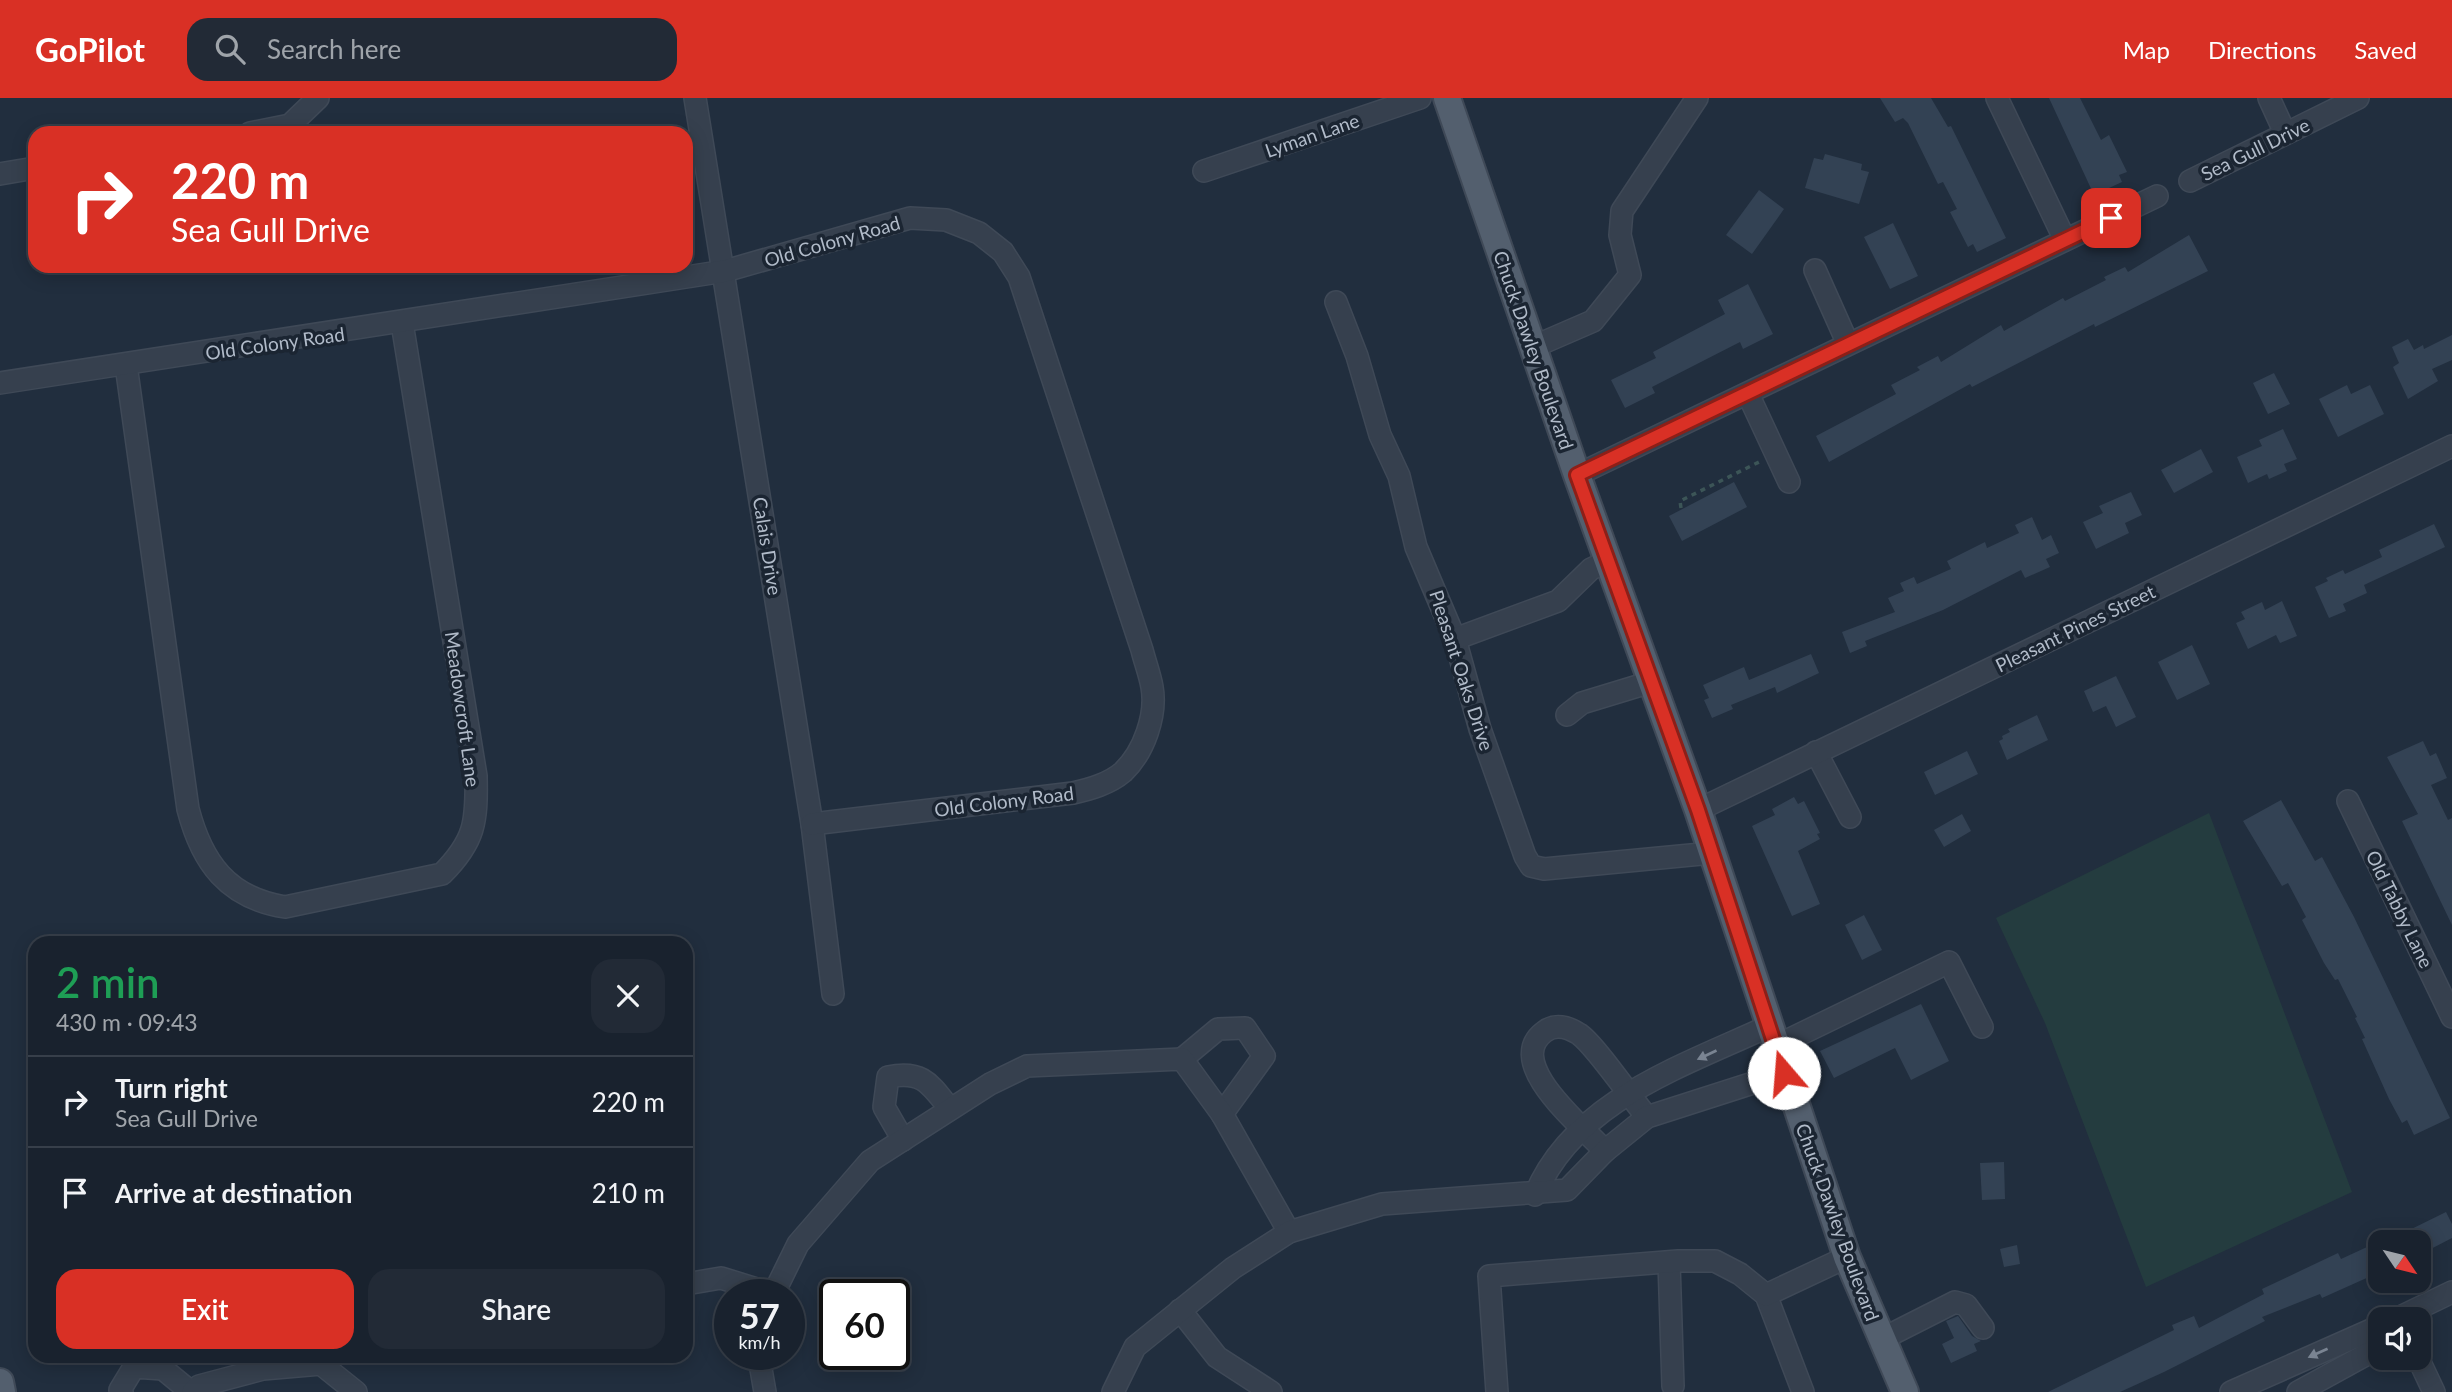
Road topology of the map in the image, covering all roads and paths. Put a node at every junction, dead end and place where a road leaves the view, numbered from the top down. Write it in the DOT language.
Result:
graph roads {
  1 [pos="318,98"];
  2 [pos="695,98"];
  3 [pos="1420,98"];
  4 [pos="1447,98"];
  5 [pos="1696,98"];
  6 [pos="1997,98"];
  7 [pos="2269,98"];
  8 [pos="2358,98"];
  9 [pos="286,126"];
  10 [pos="2285,133"];
  11 [pos="28,169"];
  12 [pos="1204,172"];
  13 [pos="0,174"];
  14 [pos="2190,181"];
  15 [pos="2157,196"];
  16 [pos="2065,240"];
  17 [pos="1815,270"];
  18 [pos="725,271"];
  19 [pos="1336,302"];
  20 [pos="402,323"];
  21 [pos="1848,344"];
  22 [pos="1533,347"];
  23 [pos="126,365"];
  24 [pos="0,383"];
  25 [pos="1748,394"];
  26 [pos="2452,446"];
  27 [pos="1776,453"];
  28 [pos="1577,475"];
  29 [pos="1789,482"];
  30 [pos="1708,487"];
  31 [pos="1703,490"];
  32 [pos="1711,492"];
  33 [pos="1706,495"];
  34 [pos="1683,500"];
  35 [pos="1686,505"];
  36 [pos="1681,508"];
  37 [pos="1608,561"];
  38 [pos="1455,639"];
  39 [pos="1651,682"];
  40 [pos="1567,715"];
  41 [pos="1816,752"];
  42 [pos="2348,801"];
  43 [pos="1698,810"];
  44 [pos="1850,817"];
  45 [pos="812,824"];
  46 [pos="1712,853"];
  47 [pos="2444,979"];
  48 [pos="833,994"];
  49 [pos="2451,1014"];
  50 [pos="1982,1027"];
  51 [pos="1772,1036"];
  52 [pos="1182,1059"];
  53 [pos="1784,1073"];
  54 [pos="1627,1094"];
  55 [pos="950,1109"];
  56 [pos="1222,1114"];
  57 [pos="1647,1117"];
  58 [pos="1584,1128"];
  59 [pos="903,1140"];
  60 [pos="1605,1151"];
  61 [pos="1535,1195"];
  62 [pos="1289,1232"];
  63 [pos="1847,1257"];
  64 [pos="1669,1262"];
  65 [pos="714,1279"];
  66 [pos="781,1279"];
  67 [pos="693,1283"];
  68 [pos="2452,1292"];
  69 [pos="1766,1295"];
  70 [pos="2421,1307"];
  71 [pos="1180,1310"];
  72 [pos="1983,1328"];
  73 [pos="2368,1331"];
  74 [pos="1880,1340"];
  75 [pos="2368,1354"];
  76 [pos="303,1363"];
  77 [pos="326,1363"];
  78 [pos="761,1370"];
  79 [pos="2424,1370"];
  80 [pos="0,1382"];
  81 [pos="1673,1386"];
  82 [pos="2,1392"];
  83 [pos="122,1392"];
  84 [pos="192,1392"];
  85 [pos="356,1392"];
  86 [pos="765,1392"];
  87 [pos="1113,1392"];
  88 [pos="1271,1392"];
  89 [pos="1497,1392"];
  90 [pos="1803,1392"];
  91 [pos="1905,1392"];
  92 [pos="2231,1392"];
  93 [pos="2298,1392"];
  94 [pos="2434,1392"];
  1 -- 9 [label="street"];
  2 -- 18 [label="street, Calais Drive"];
  3 -- 12 [label="street, Lyman Lane"];
  4 -- 22 [label="main road, Chuck Dawley Boulevard"];
  5 -- 22 [label="street"];
  6 -- 16 [label="street"];
  7 -- 10 [label="street"];
  8 -- 10 [label="street, Sea Gull Drive"];
  10 -- 14 [label="street, Sea Gull Drive"];
  11 -- 13 [label="street"];
  15 -- 16 [label="street"];
  16 -- 21 [label="street"];
  17 -- 21 [label="street"];
  18 -- 20 [label="street, Old Colony Road"];
  18 -- 45 [label="street, Calais Drive"];
  18 -- 45 [label="street, Old Colony Road"];
  19 -- 38 [label="street, Pleasant Oaks Drive"];
  20 -- 23 [label="street, Old Colony Road"];
  20 -- 23 [label="street, Meadowcroft Lane"];
  21 -- 25 [label="street"];
  22 -- 28 [label="main road, Chuck Dawley Boulevard"];
  23 -- 24 [label="street, Old Colony Road"];
  25 -- 27 [label="street"];
  25 -- 28 [label="street"];
  26 -- 41 [label="street, Pleasant Pines Street"];
  27 -- 29 [label="street"];
  27 -- 30 [label="path"];
  28 -- 37 [label="main road, Chuck Dawley Boulevard"];
  30 -- 31 [label="path"];
  30 -- 32 [label="path"];
  31 -- 33 [label="path"];
  31 -- 34 [label="path"];
  34 -- 35 [label="path"];
  34 -- 36 [label="path"];
  37 -- 38 [label="street"];
  37 -- 39 [label="main road, Chuck Dawley Boulevard"];
  38 -- 46 [label="street, Pleasant Oaks Drive"];
  39 -- 40 [label="street"];
  39 -- 43 [label="main road, Chuck Dawley Boulevard"];
  41 -- 43 [label="street, Pleasant Pines Street"];
  41 -- 44 [label="street"];
  42 -- 47 [label="street, Old Tabby Lane"];
  43 -- 46 [label="main road, Chuck Dawley Boulevard"];
  45 -- 48 [label="street, Calais Drive"];
  46 -- 51 [label="main road, Chuck Dawley Boulevard"];
  47 -- 49 [label="street, Old Tabby Lane"];
  50 -- 51 [label="street"];
  51 -- 53 [label="main road, Chuck Dawley Boulevard"];
  51 -- 54 [label="street, one-way"];
  52 -- 55 [label="street"];
  52 -- 56 [label="street"];
  52 -- 56 [label="street"];
  53 -- 57 [label="street"];
  53 -- 63 [label="main road, Chuck Dawley Boulevard"];
  54 -- 57 [label="street"];
  54 -- 58 [label="street"];
  54 -- 58 [label="street"];
  55 -- 59 [label="street"];
  55 -- 59 [label="street"];
  56 -- 62 [label="street"];
  57 -- 60 [label="street"];
  58 -- 60 [label="street"];
  58 -- 61 [label="street"];
  59 -- 66 [label="street"];
  60 -- 61 [label="street"];
  61 -- 62 [label="street"];
  62 -- 71 [label="street"];
  63 -- 69 [label="street"];
  63 -- 74 [label="main road, Chuck Dawley Boulevard"];
  64 -- 69 [label="street"];
  64 -- 81 [label="street"];
  64 -- 89 [label="street"];
  65 -- 67 [label="street"];
  68 -- 70 [label="street"];
  69 -- 90 [label="street"];
  71 -- 87 [label="street"];
  71 -- 88 [label="street"];
  72 -- 74 [label="street"];
  73 -- 92 [label="street, one-way"];
  74 -- 91 [label="main road, Chuck Dawley Boulevard"];
  75 -- 93 [label="street"];
  76 -- 84 [label="street"];
  77 -- 85 [label="street"];
  78 -- 86 [label="street"];
  79 -- 94 [label="street"];
  80 -- 82 [label="main road"];
  83 -- 84 [label="street"];
}
